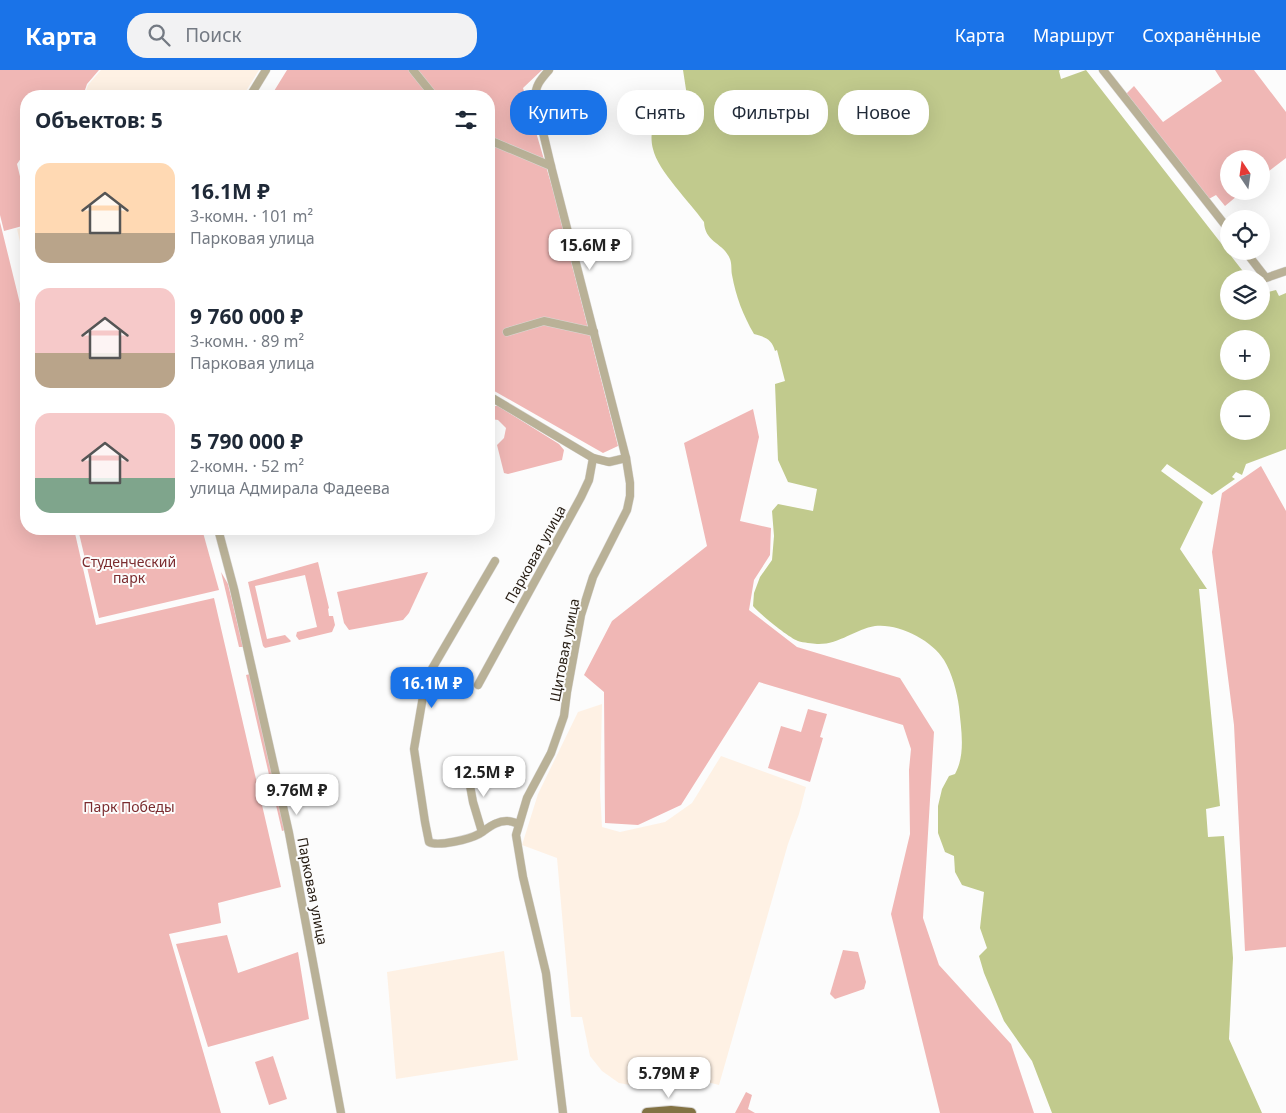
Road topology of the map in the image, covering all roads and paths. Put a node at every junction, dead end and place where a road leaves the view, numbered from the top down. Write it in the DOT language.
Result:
graph roads {
  1 [pos="266,70"];
  2 [pos="414,70"];
  3 [pos="1103,70"];
  4 [pos="543,72"];
  5 [pos="254,90"];
  6 [pos="429,90"];
  7 [pos="495,143"];
  8 [pos="551,166"];
  9 [pos="1220,219"];
  10 [pos="1252,260"];
  11 [pos="1286,271"];
  12 [pos="506,332"];
  13 [pos="594,332"];
  14 [pos="495,400"];
  15 [pos="593,458"];
  16 [pos="626,458"];
  17 [pos="220,535"];
  18 [pos="495,561"];
  19 [pos="478,685"];
  20 [pos="467,769"];
  21 [pos="519,824"];
  22 [pos="482,832"];
  23 [pos="341,1113"];
  24 [pos="563,1113"];
  25 [pos="647,1113"];
  26 [pos="692,1113"];
  1 -- 5 [label="street"];
  2 -- 6 [label="street"];
  3 -- 9 [label="street"];
  4 -- 8 [label="street, Щитовая улица"];
  7 -- 8 [label="street"];
  8 -- 13 [label="street, Щитовая улица"];
  10 -- 11 [label="street"];
  12 -- 13 [label="street"];
  13 -- 16 [label="street, Щитовая улица"];
  14 -- 15 [label="street"];
  15 -- 16 [label="street"];
  15 -- 19 [label="street, Парковая улица"];
  16 -- 21 [label="street, Щитовая улица"];
  17 -- 23 [label="street, Парковая улица"];
  18 -- 22 [label="street"];
  20 -- 22 [label="street"];
  21 -- 22 [label="street"];
  21 -- 24 [label="street, Щитовая улица"];
  25 -- 26 [label="main road"];
}
